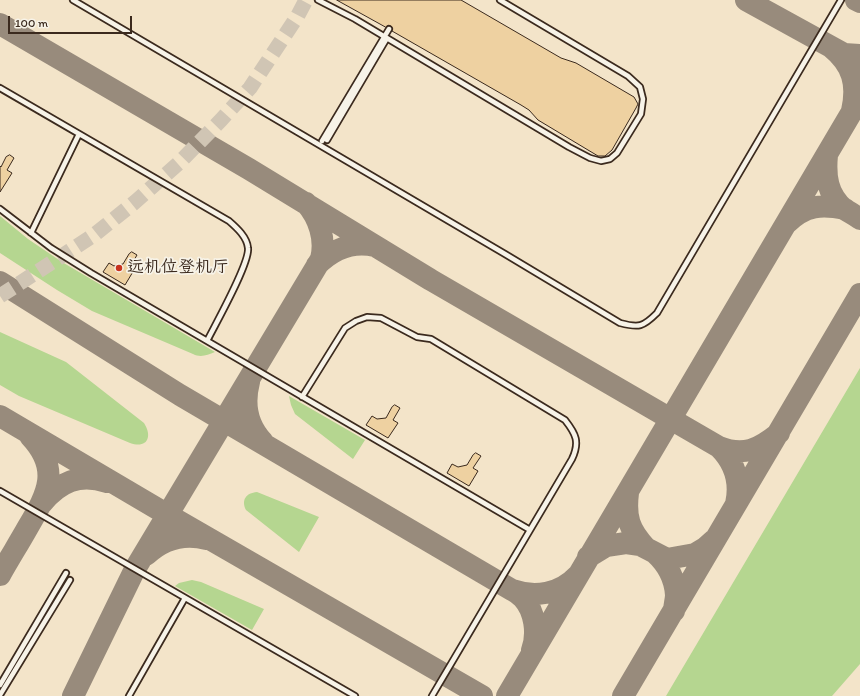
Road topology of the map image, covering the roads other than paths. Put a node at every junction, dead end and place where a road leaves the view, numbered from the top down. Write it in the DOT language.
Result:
graph roads {
  1 [pos="73,0"];
  2 [pos="318,0"];
  3 [pos="500,0"];
  4 [pos="841,0"];
  5 [pos="389,29"];
  6 [pos="385,38"];
  7 [pos="0,88"];
  8 [pos="79,134"];
  9 [pos="324,141"];
  10 [pos="0,209"];
  11 [pos="31,233"];
  12 [pos="207,341"];
  13 [pos="302,397"];
  14 [pos="0,491"];
  15 [pos="530,530"];
  16 [pos="66,573"];
  17 [pos="70,580"];
  18 [pos="185,598"];
  19 [pos="0,685"];
  20 [pos="0,695"];
  21 [pos="129,696"];
  22 [pos="355,696"];
  23 [pos="432,696"];
  1 -- 4 [label="lane"];
  2 -- 6 [label="lane"];
  3 -- 6 [label="lane"];
  5 -- 6 [label="lane"];
  6 -- 9 [label="lane"];
  7 -- 8 [label="lane"];
  8 -- 11 [label="lane"];
  8 -- 12 [label="lane"];
  10 -- 11 [label="lane"];
  11 -- 12 [label="lane"];
  12 -- 13 [label="lane"];
  13 -- 15 [label="lane"];
  13 -- 15 [label="lane"];
  14 -- 18 [label="lane"];
  15 -- 23 [label="lane"];
  16 -- 19 [label="lane"];
  17 -- 20 [label="lane"];
  18 -- 21 [label="lane"];
  18 -- 22 [label="lane"];
}
